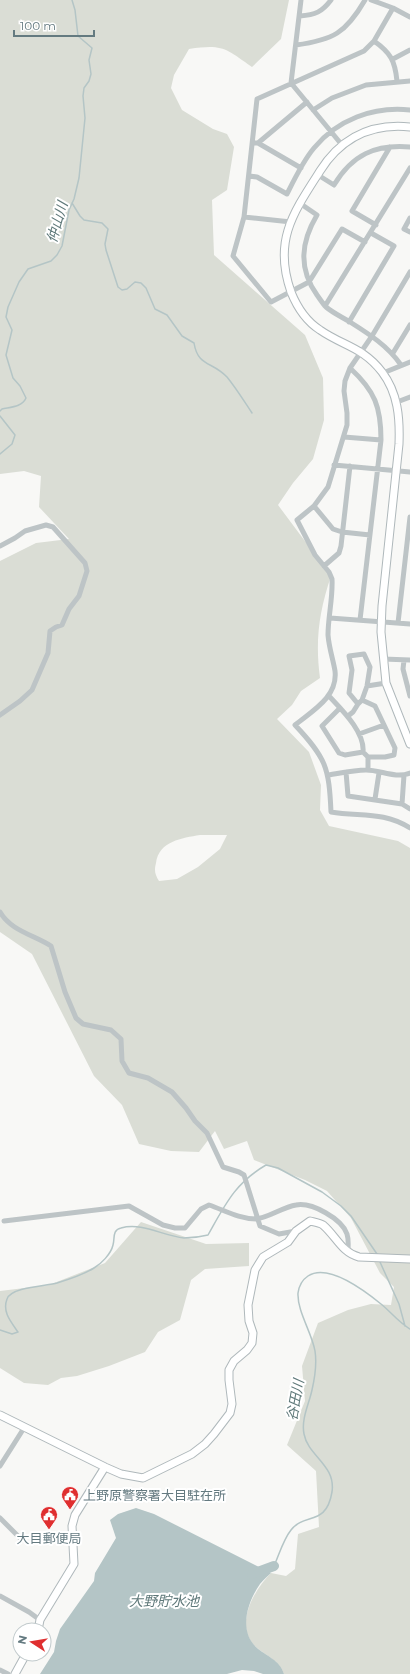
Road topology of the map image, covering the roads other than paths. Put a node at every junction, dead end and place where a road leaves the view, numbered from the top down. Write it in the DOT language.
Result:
graph roads {
  1 [pos="301,0"];
  2 [pos="332,0"];
  3 [pos="365,0"];
  4 [pos="371,0"];
  5 [pos="393,8"];
  6 [pos="300,16"];
  7 [pos="410,17"];
  8 [pos="374,41"];
  9 [pos="296,45"];
  10 [pos="410,50"];
  11 [pos="393,60"];
  12 [pos="410,80"];
  13 [pos="397,81"];
  14 [pos="291,84"];
  15 [pos="307,102"];
  16 [pos="313,110"];
  17 [pos="410,110"];
  18 [pos="410,127"];
  19 [pos="330,132"];
  20 [pos="255,143"];
  21 [pos="342,145"];
  22 [pos="390,147"];
  23 [pos="410,147"];
  24 [pos="301,168"];
  25 [pos="410,168"];
  26 [pos="318,175"];
  27 [pos="249,176"];
  28 [pos="301,204"];
  29 [pos="244,217"];
  30 [pos="410,218"];
  31 [pos="291,222"];
  32 [pos="376,225"];
  33 [pos="410,232"];
  34 [pos="371,233"];
  35 [pos="365,242"];
  36 [pos="410,272"];
  37 [pos="309,282"];
  38 [pos="291,291"];
  39 [pos="325,306"];
  40 [pos="349,322"];
  41 [pos="410,325"];
  42 [pos="372,336"];
  43 [pos="361,351"];
  44 [pos="393,353"];
  45 [pos="410,362"];
  46 [pos="401,365"];
  47 [pos="350,368"];
  48 [pos="383,373"];
  49 [pos="410,397"];
  50 [pos="397,402"];
  51 [pos="344,437"];
  52 [pos="381,440"];
  53 [pos="334,465"];
  54 [pos="350,466"];
  55 [pos="378,469"];
  56 [pos="396,470"];
  57 [pos="410,472"];
  58 [pos="314,506"];
  59 [pos="410,517"];
  60 [pos="342,532"];
  61 [pos="370,535"];
  62 [pos="1,544"];
  63 [pos="324,566"];
  64 [pos="330,618"];
  65 [pos="360,620"];
  66 [pos="381,622"];
  67 [pos="398,623"];
  68 [pos="410,624"];
  69 [pos="383,659"];
  70 [pos="404,660"];
  71 [pos="410,660"];
  72 [pos="386,683"];
  73 [pos="367,686"];
  74 [pos="329,696"];
  75 [pos="410,696"];
  76 [pos="362,700"];
  77 [pos="358,704"];
  78 [pos="340,708"];
  79 [pos="0,715"];
  80 [pos="348,716"];
  81 [pos="384,725"];
  82 [pos="359,734"];
  83 [pos="410,744"];
  84 [pos="363,752"];
  85 [pos="368,757"];
  86 [pos="368,770"];
  87 [pos="346,772"];
  88 [pos="379,773"];
  89 [pos="410,773"];
  90 [pos="329,775"];
  91 [pos="404,775"];
  92 [pos="375,799"];
  93 [pos="402,804"];
  94 [pos="410,808"];
  95 [pos="410,828"];
  96 [pos="0,912"];
  97 [pos="257,1219"];
  98 [pos="4,1221"];
  99 [pos="296,1231"];
  100 [pos="348,1252"];
  101 [pos="410,1259"];
  102 [pos="0,1416"];
  103 [pos="24,1428"];
  104 [pos="0,1466"];
  105 [pos="105,1467"];
  106 [pos="0,1518"];
  107 [pos="22,1540"];
  108 [pos="0,1596"];
  109 [pos="40,1620"];
  110 [pos="22,1662"];
  111 [pos="0,1670"];
  112 [pos="8,1674"];
  113 [pos="15,1674"];
  1 -- 6 [label="street"];
  2 -- 6 [label="street"];
  3 -- 9 [label="street"];
  4 -- 5 [label="street"];
  5 -- 7 [label="street"];
  5 -- 8 [label="street"];
  6 -- 9 [label="street"];
  8 -- 11 [label="street"];
  8 -- 14 [label="street"];
  9 -- 14 [label="street"];
  10 -- 11 [label="street"];
  11 -- 13 [label="street"];
  12 -- 13 [label="street"];
  13 -- 16 [label="street"];
  14 -- 15 [label="street"];
  14 -- 20 [label="street"];
  15 -- 16 [label="street"];
  15 -- 20 [label="street"];
  16 -- 19 [label="street"];
  17 -- 19 [label="street"];
  18 -- 21 [label="street"];
  19 -- 21 [label="street"];
  19 -- 24 [label="street"];
  20 -- 24 [label="street"];
  20 -- 27 [label="street"];
  21 -- 26 [label="street"];
  22 -- 23 [label="street"];
  22 -- 26 [label="street"];
  22 -- 32 [label="street"];
  24 -- 27 [label="street"];
  25 -- 32 [label="street"];
  26 -- 28 [label="street"];
  27 -- 29 [label="street"];
  28 -- 31 [label="street"];
  28 -- 37 [label="street"];
  29 -- 31 [label="street"];
  29 -- 38 [label="street"];
  30 -- 33 [label="street"];
  31 -- 38 [label="street"];
  32 -- 34 [label="street"];
  34 -- 35 [label="street"];
  34 -- 40 [label="street"];
  35 -- 37 [label="street"];
  35 -- 39 [label="street"];
  36 -- 42 [label="street"];
  37 -- 38 [label="street"];
  37 -- 39 [label="street"];
  38 -- 43 [label="street"];
  39 -- 40 [label="street"];
  40 -- 42 [label="street"];
  41 -- 44 [label="street"];
  42 -- 43 [label="street"];
  42 -- 44 [label="street"];
  43 -- 47 [label="street"];
  43 -- 48 [label="street"];
  44 -- 46 [label="street"];
  45 -- 46 [label="street"];
  46 -- 48 [label="street"];
  47 -- 51 [label="street"];
  47 -- 52 [label="street"];
  48 -- 50 [label="street"];
  49 -- 50 [label="street"];
  50 -- 56 [label="street"];
  51 -- 52 [label="street"];
  51 -- 53 [label="street"];
  52 -- 55 [label="street"];
  53 -- 54 [label="street"];
  53 -- 58 [label="street"];
  54 -- 55 [label="street"];
  54 -- 60 [label="street"];
  55 -- 56 [label="street"];
  55 -- 61 [label="street"];
  56 -- 57 [label="street"];
  56 -- 66 [label="street"];
  58 -- 60 [label="street"];
  58 -- 63 [label="street"];
  59 -- 67 [label="street"];
  60 -- 61 [label="street"];
  60 -- 63 [label="street"];
  61 -- 65 [label="street"];
  62 -- 79 [label="street"];
  63 -- 64 [label="street"];
  64 -- 65 [label="street"];
  64 -- 74 [label="street"];
  65 -- 66 [label="street"];
  66 -- 67 [label="street"];
  66 -- 69 [label="street"];
  67 -- 68 [label="street"];
  69 -- 70 [label="street"];
  69 -- 72 [label="street"];
  70 -- 71 [label="street"];
  70 -- 75 [label="street"];
  72 -- 73 [label="street"];
  72 -- 83 [label="street"];
  73 -- 76 [label="street"];
  73 -- 77 [label="street"];
  74 -- 78 [label="street"];
  74 -- 90 [label="street"];
  76 -- 77 [label="street"];
  76 -- 81 [label="street"];
  77 -- 80 [label="street"];
  78 -- 80 [label="street"];
  78 -- 84 [label="street"];
  80 -- 82 [label="street"];
  81 -- 82 [label="street"];
  81 -- 85 [label="street"];
  82 -- 84 [label="street"];
  84 -- 85 [label="street"];
  85 -- 86 [label="street"];
  86 -- 87 [label="street"];
  86 -- 88 [label="street"];
  87 -- 90 [label="street"];
  87 -- 92 [label="street"];
  88 -- 91 [label="street"];
  88 -- 92 [label="street"];
  89 -- 91 [label="street"];
  90 -- 95 [label="street"];
  91 -- 93 [label="street"];
  92 -- 93 [label="street"];
  93 -- 94 [label="street"];
  96 -- 97 [label="street"];
  97 -- 98 [label="street"];
  97 -- 99 [label="street"];
  97 -- 100 [label="street"];
  99 -- 100 [label="street"];
  99 -- 105 [label="street"];
  100 -- 101 [label="street"];
  102 -- 103 [label="street"];
  103 -- 104 [label="street"];
  103 -- 105 [label="street"];
  105 -- 109 [label="street"];
  106 -- 107 [label="street"];
  108 -- 109 [label="street"];
  110 -- 113 [label="street"];
  111 -- 112 [label="street"];
}
